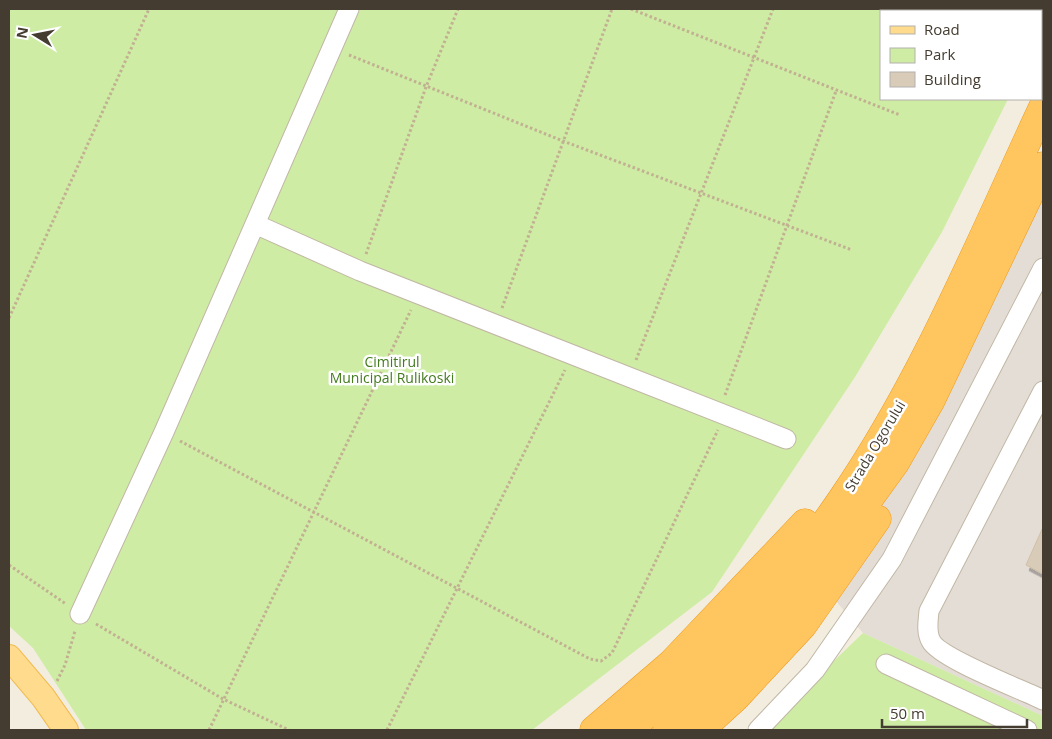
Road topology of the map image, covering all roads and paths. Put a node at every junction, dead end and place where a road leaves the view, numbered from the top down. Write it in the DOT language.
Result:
graph roads {
  1 [pos="149,9"];
  2 [pos="349,9"];
  3 [pos="458,9"];
  4 [pos="612,9"];
  5 [pos="631,9"];
  6 [pos="773,9"];
  7 [pos="332,48"];
  8 [pos="754,57"];
  9 [pos="426,87"];
  10 [pos="836,91"];
  11 [pos="1043,106"];
  12 [pos="900,115"];
  13 [pos="563,141"];
  14 [pos="1043,166"];
  15 [pos="700,194"];
  16 [pos="255,224"];
  17 [pos="786,226"];
  18 [pos="852,250"];
  19 [pos="1043,268"];
  20 [pos="360,271"];
  21 [pos="418,294"];
  22 [pos="9,318"];
  23 [pos="496,324"];
  24 [pos="572,354"];
  25 [pos="629,377"];
  26 [pos="1043,390"];
  27 [pos="722,414"];
  28 [pos="164,432"];
  29 [pos="786,439"];
  30 [pos="884,457"];
  31 [pos="315,512"];
  32 [pos="9,565"];
  33 [pos="457,587"];
  34 [pos="80,614"];
  35 [pos="9,657"];
  36 [pos="886,664"];
  37 [pos="9,677"];
  38 [pos="54,685"];
  39 [pos="223,699"];
  40 [pos="1043,700"];
  41 [pos="51,730"];
  42 [pos="66,730"];
  43 [pos="209,730"];
  44 [pos="289,730"];
  45 [pos="387,730"];
  46 [pos="594,730"];
  47 [pos="628,730"];
  48 [pos="667,730"];
  49 [pos="700,730"];
  50 [pos="758,730"];
  51 [pos="1027,730"];
  1 -- 22 [label="path"];
  2 -- 7 [label="street"];
  3 -- 9 [label="path"];
  4 -- 13 [label="path"];
  5 -- 8 [label="path"];
  6 -- 8 [label="path"];
  7 -- 9 [label="path"];
  7 -- 16 [label="street"];
  8 -- 10 [label="path"];
  8 -- 15 [label="path"];
  9 -- 13 [label="path"];
  9 -- 20 [label="path"];
  10 -- 12 [label="path"];
  10 -- 17 [label="path"];
  11 -- 30 [label="highway, Strada Ogorului"];
  13 -- 15 [label="path"];
  13 -- 23 [label="path"];
  14 -- 30 [label="highway, Strada Ogorului"];
  15 -- 17 [label="path"];
  15 -- 25 [label="path"];
  16 -- 20 [label="street"];
  16 -- 28 [label="street"];
  17 -- 18 [label="path"];
  17 -- 27 [label="path"];
  19 -- 50 [label="street"];
  20 -- 21 [label="street"];
  21 -- 23 [label="street"];
  21 -- 31 [label="path"];
  23 -- 24 [label="street"];
  24 -- 25 [label="street"];
  24 -- 33 [label="path"];
  25 -- 27 [label="street"];
  26 -- 40 [label="street"];
  27 -- 29 [label="street"];
  27 -- 33 [label="path"];
  28 -- 31 [label="path"];
  28 -- 34 [label="street"];
  30 -- 46 [label="highway"];
  30 -- 47 [label="highway, Strada Ogorului"];
  30 -- 48 [label="highway, Strada Ogorului"];
  30 -- 49 [label="highway"];
  31 -- 33 [label="path"];
  31 -- 39 [label="path"];
  32 -- 34 [label="path"];
  33 -- 45 [label="path"];
  34 -- 38 [label="path"];
  34 -- 39 [label="path"];
  35 -- 42 [label="main road"];
  36 -- 51 [label="street"];
  37 -- 41 [label="main road"];
  39 -- 43 [label="path"];
  39 -- 44 [label="path"];
}
